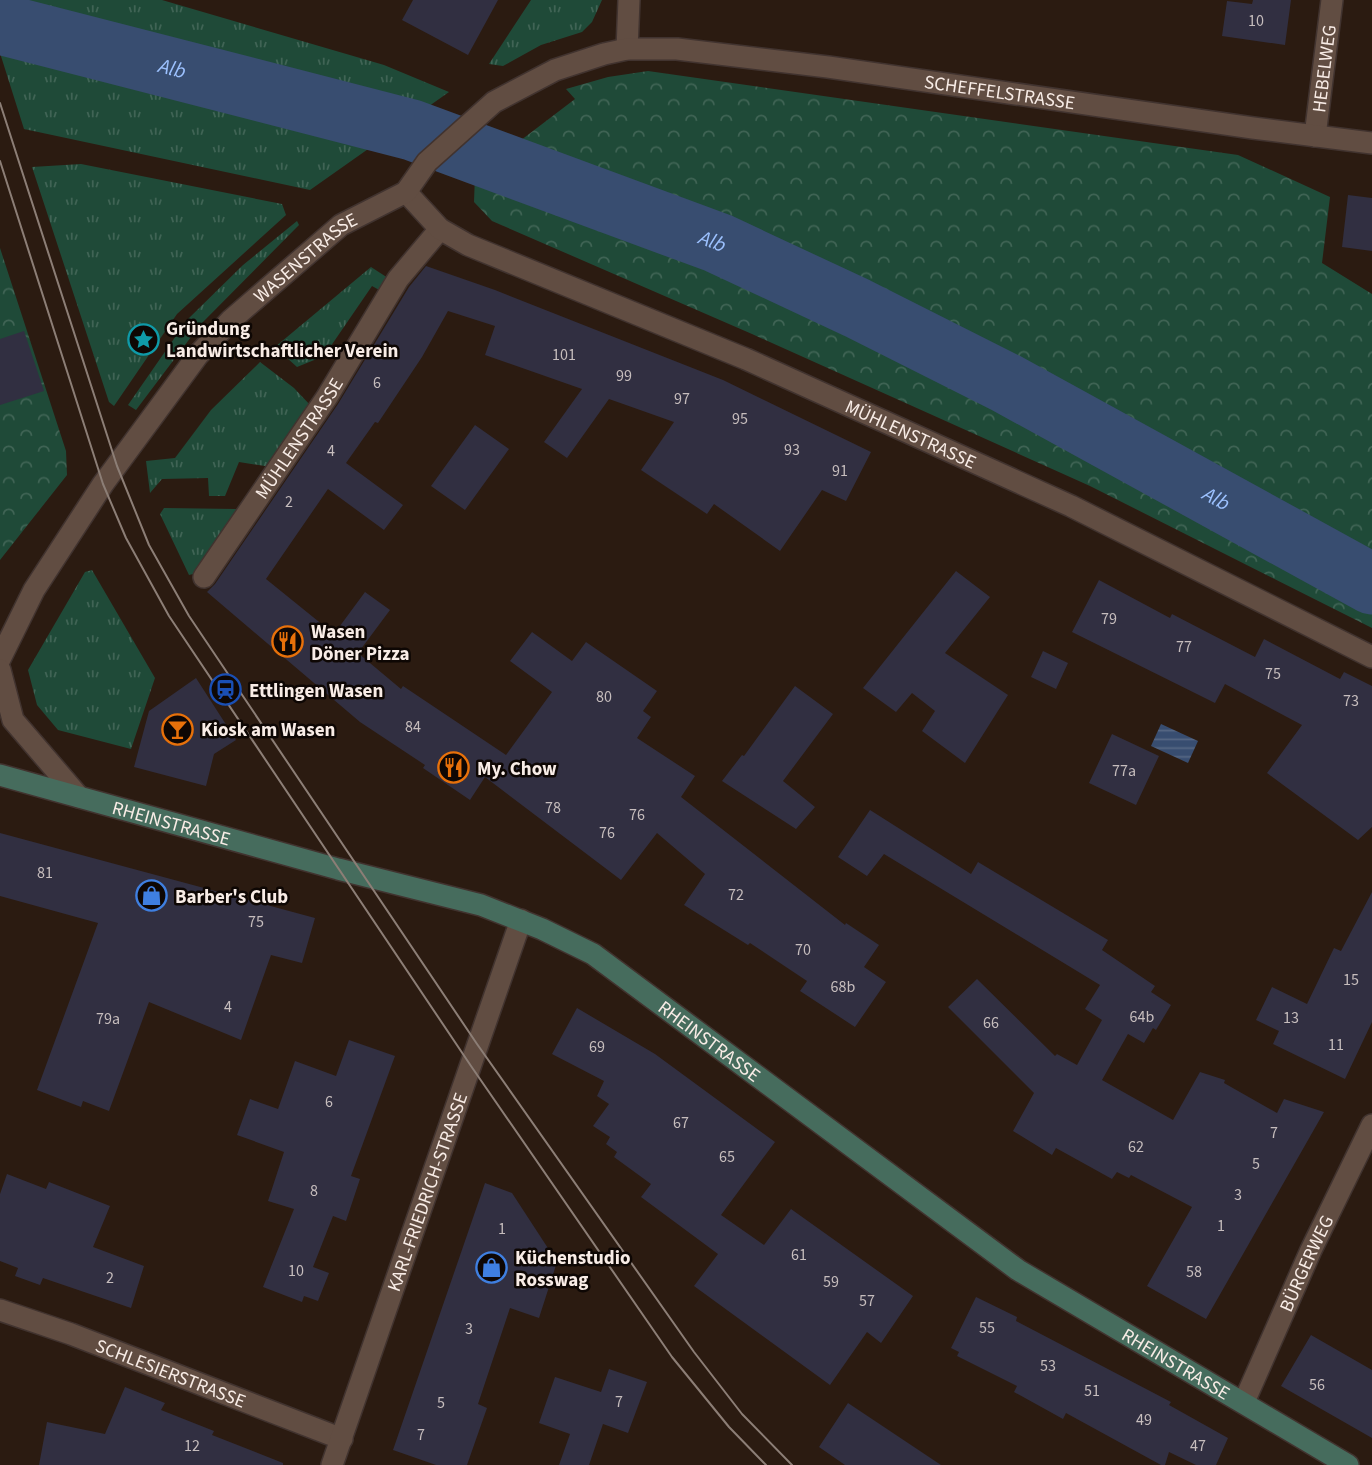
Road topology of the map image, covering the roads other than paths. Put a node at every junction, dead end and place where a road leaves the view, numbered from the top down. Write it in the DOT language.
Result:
graph roads {
  1 [pos="629,0"];
  2 [pos="1332,0"];
  3 [pos="627,49"];
  4 [pos="1315,136"];
  5 [pos="1372,143"];
  6 [pos="406,192"];
  7 [pos="440,229"];
  8 [pos="204,577"];
  9 [pos="34,590"];
  10 [pos="0,625"];
  11 [pos="1372,657"];
  12 [pos="0,659"];
  13 [pos="0,670"];
  14 [pos="0,775"];
  15 [pos="79,797"];
  16 [pos="521,920"];
  17 [pos="1372,1125"];
  18 [pos="0,1310"];
  19 [pos="1244,1402"];
  20 [pos="342,1439"];
  21 [pos="332,1465"];
  22 [pos="1348,1465"];
  1 -- 3 [label="street"];
  2 -- 4 [label="street, HEBELWEG"];
  3 -- 4 [label="street, SCHEFFELSTRASSE"];
  3 -- 6 [label="street, WASENSTRASSE"];
  4 -- 5 [label="street, SCHEFFELSTRASSE"];
  6 -- 7 [label="street, MÜHLENSTRASSE"];
  6 -- 9 [label="street, WASENSTRASSE"];
  7 -- 8 [label="street, MÜHLENSTRASSE"];
  7 -- 11 [label="street, MÜHLENSTRASSE"];
  9 -- 10 [label="street, WASENSTRASSE"];
  9 -- 12 [label="street, WASENSTRASSE"];
  13 -- 15 [label="street"];
  14 -- 15 [label="main road, RHEINSTRASSE"];
  15 -- 16 [label="main road, RHEINSTRASSE"];
  16 -- 19 [label="main road, RHEINSTRASSE"];
  16 -- 20 [label="street, KARL-FRIEDRICH-STRASSE"];
  17 -- 19 [label="street, BÜRGERWEG"];
  18 -- 20 [label="street, SCHLESIERSTRASSE"];
  19 -- 22 [label="main road, RHEINSTRASSE"];
  20 -- 21 [label="street, KARL-FRIEDRICH-STRASSE"];
}
